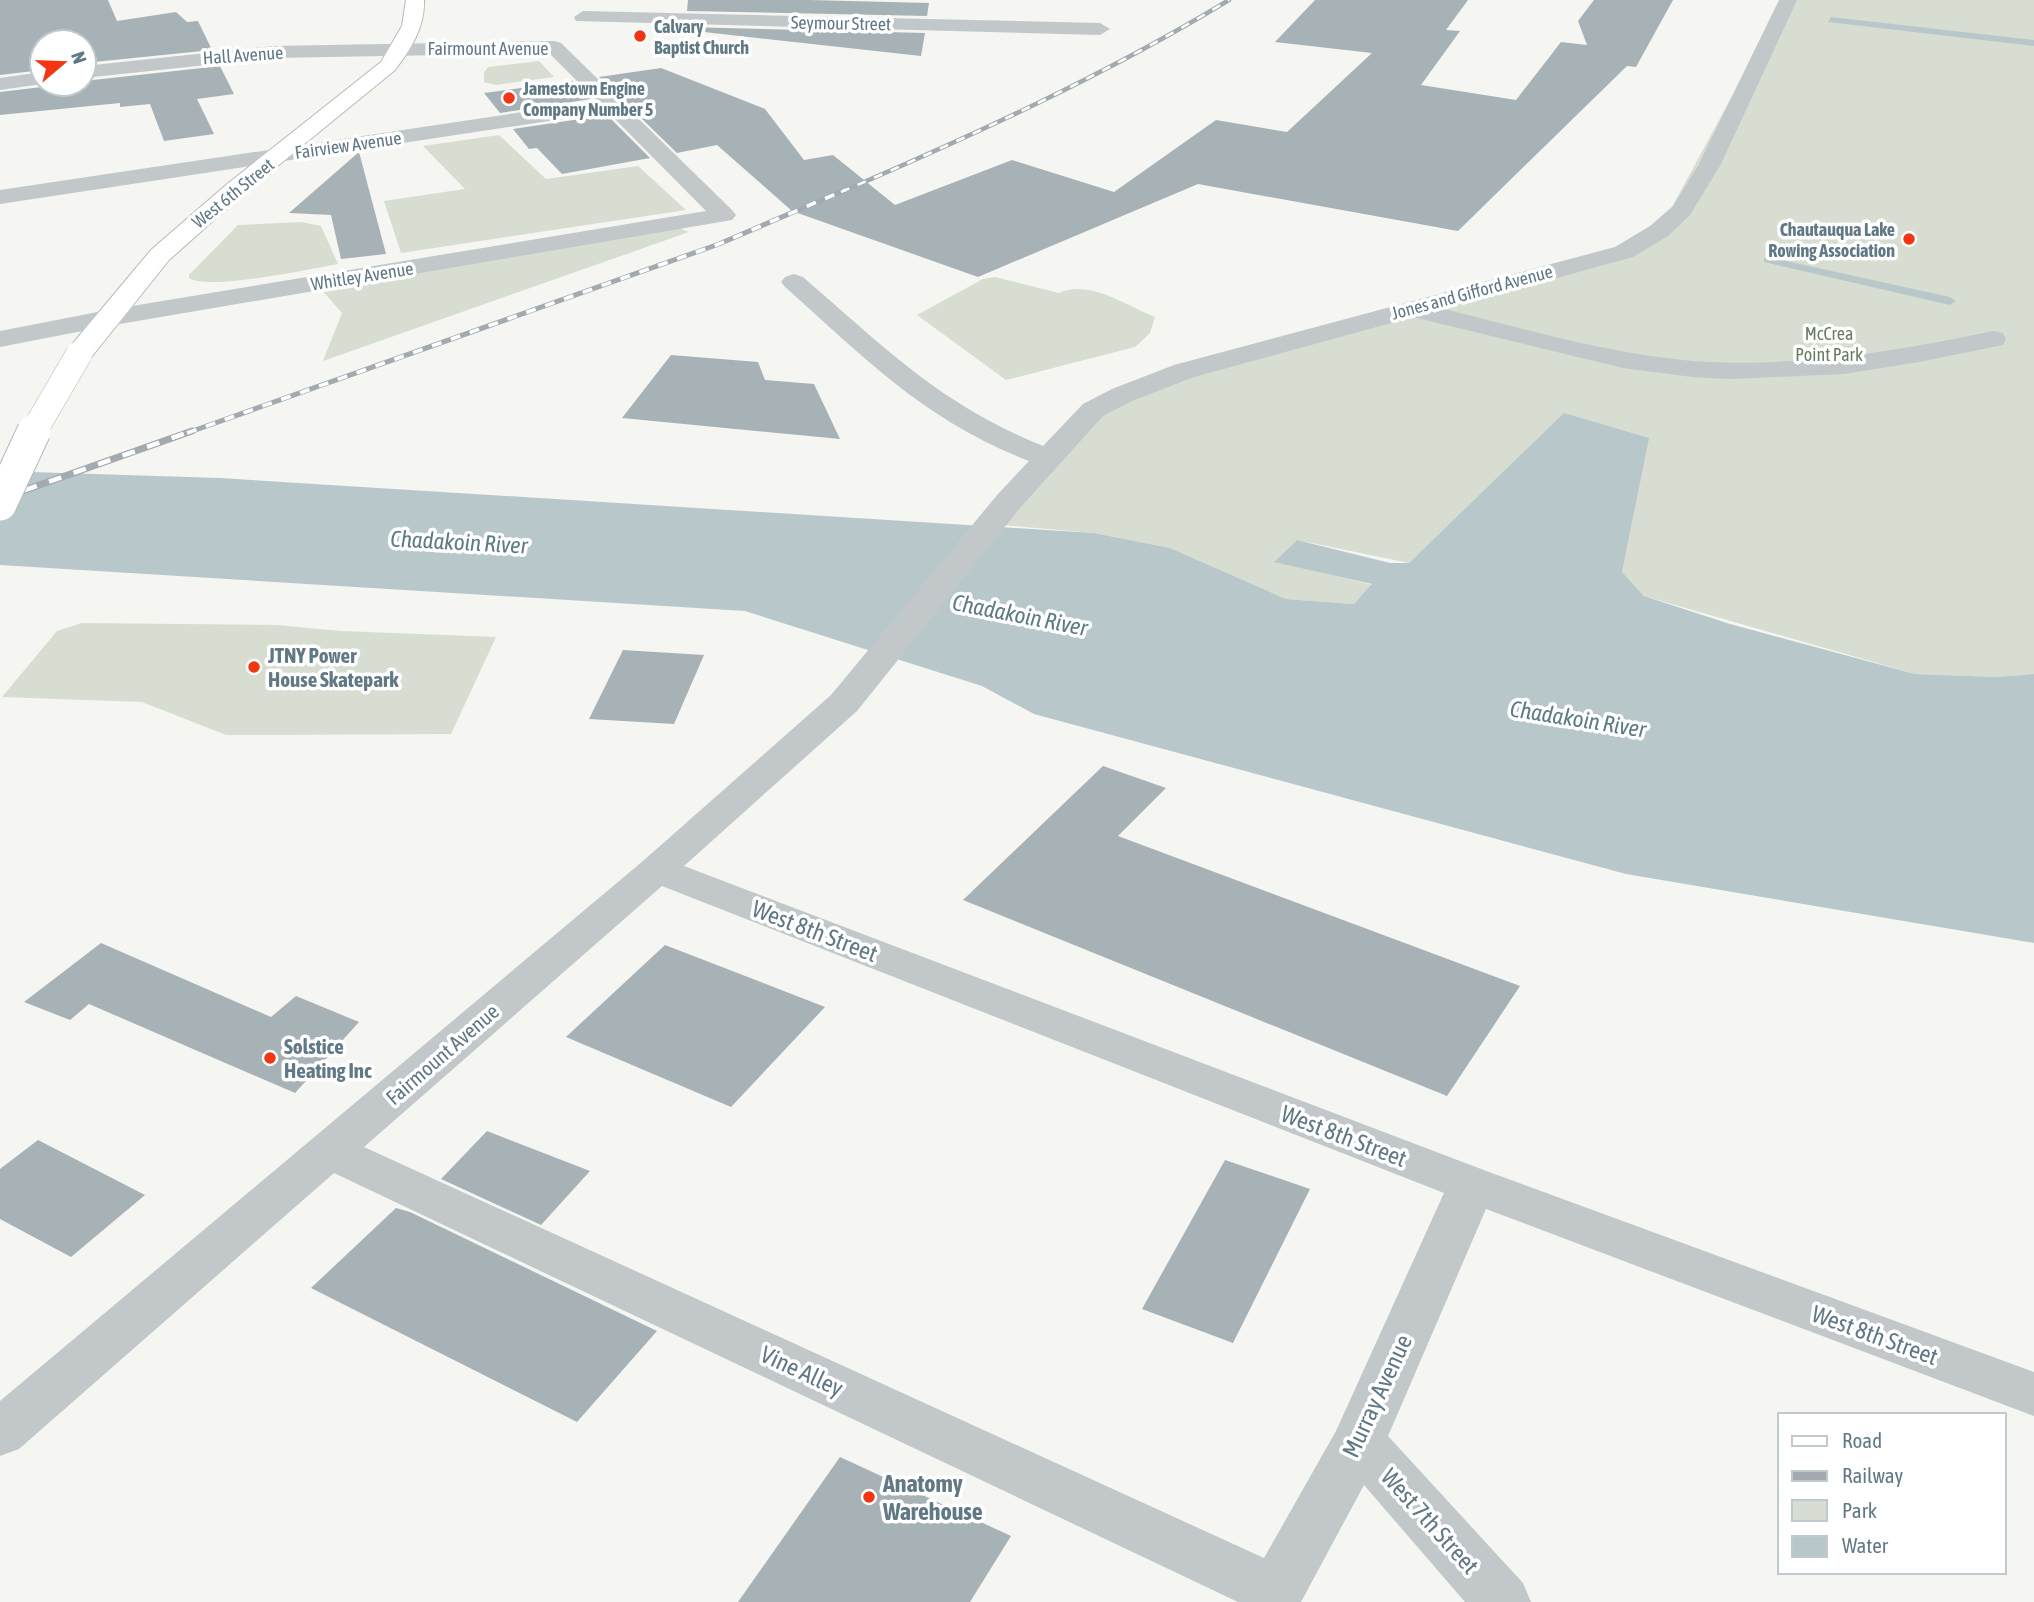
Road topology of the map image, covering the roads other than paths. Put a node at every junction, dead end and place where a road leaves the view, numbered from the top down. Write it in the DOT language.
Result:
graph roads {
  1 [pos="415,0"];
  2 [pos="599,0"];
  3 [pos="1788,0"];
  4 [pos="1100,29"];
  5 [pos="568,32"];
  6 [pos="402,48"];
  7 [pos="98,70"];
  8 [pos="28,80"];
  9 [pos="0,83"];
  10 [pos="613,105"];
  11 [pos="280,155"];
  12 [pos="0,197"];
  13 [pos="724,215"];
  14 [pos="793,282"];
  15 [pos="1412,308"];
  16 [pos="108,318"];
  17 [pos="0,339"];
  18 [pos="1993,339"];
  19 [pos="1047,458"];
  20 [pos="0,505"];
  21 [pos="657,870"];
  22 [pos="329,1151"];
  23 [pos="1472,1185"];
  24 [pos="2034,1394"];
  25 [pos="0,1433"];
  26 [pos="1359,1441"];
  27 [pos="1273,1597"];
  28 [pos="1502,1602"];
  1 -- 6 [label="main road, Fairmount Avenue"];
  2 -- 5 [label="street"];
  3 -- 15 [label="street, Jones and Gifford Avenue"];
  4 -- 5 [label="street, Seymour Street"];
  5 -- 6 [label="street, Fairmount Avenue"];
  5 -- 10 [label="street, Fairmount Avenue"];
  6 -- 7 [label="street, Hall Avenue"];
  6 -- 11 [label="main road, West 6th Street"];
  8 -- 9 [label="street"];
  10 -- 11 [label="street, Fairview Avenue"];
  10 -- 13 [label="street, Fairmount Avenue"];
  11 -- 12 [label="street, Fairview Avenue"];
  11 -- 16 [label="main road, West 6th Street"];
  13 -- 16 [label="street, Whitley Avenue"];
  14 -- 19 [label="street"];
  15 -- 18 [label="street"];
  15 -- 19 [label="street, Jones and Gifford Avenue"];
  16 -- 17 [label="street, Whitley Avenue"];
  16 -- 20 [label="main road, West 6th Street, bridge"];
  19 -- 21 [label="street, Fairmount Avenue"];
  21 -- 22 [label="street, Fairmount Avenue"];
  21 -- 23 [label="street, West 8th Street"];
  22 -- 25 [label="street, Fairmount Avenue"];
  22 -- 27 [label="street, Vine Alley"];
  23 -- 24 [label="street, West 8th Street"];
  23 -- 26 [label="street, Murray Avenue"];
  26 -- 27 [label="street, Murray Avenue"];
  26 -- 28 [label="street, West 7th Street"];
}
